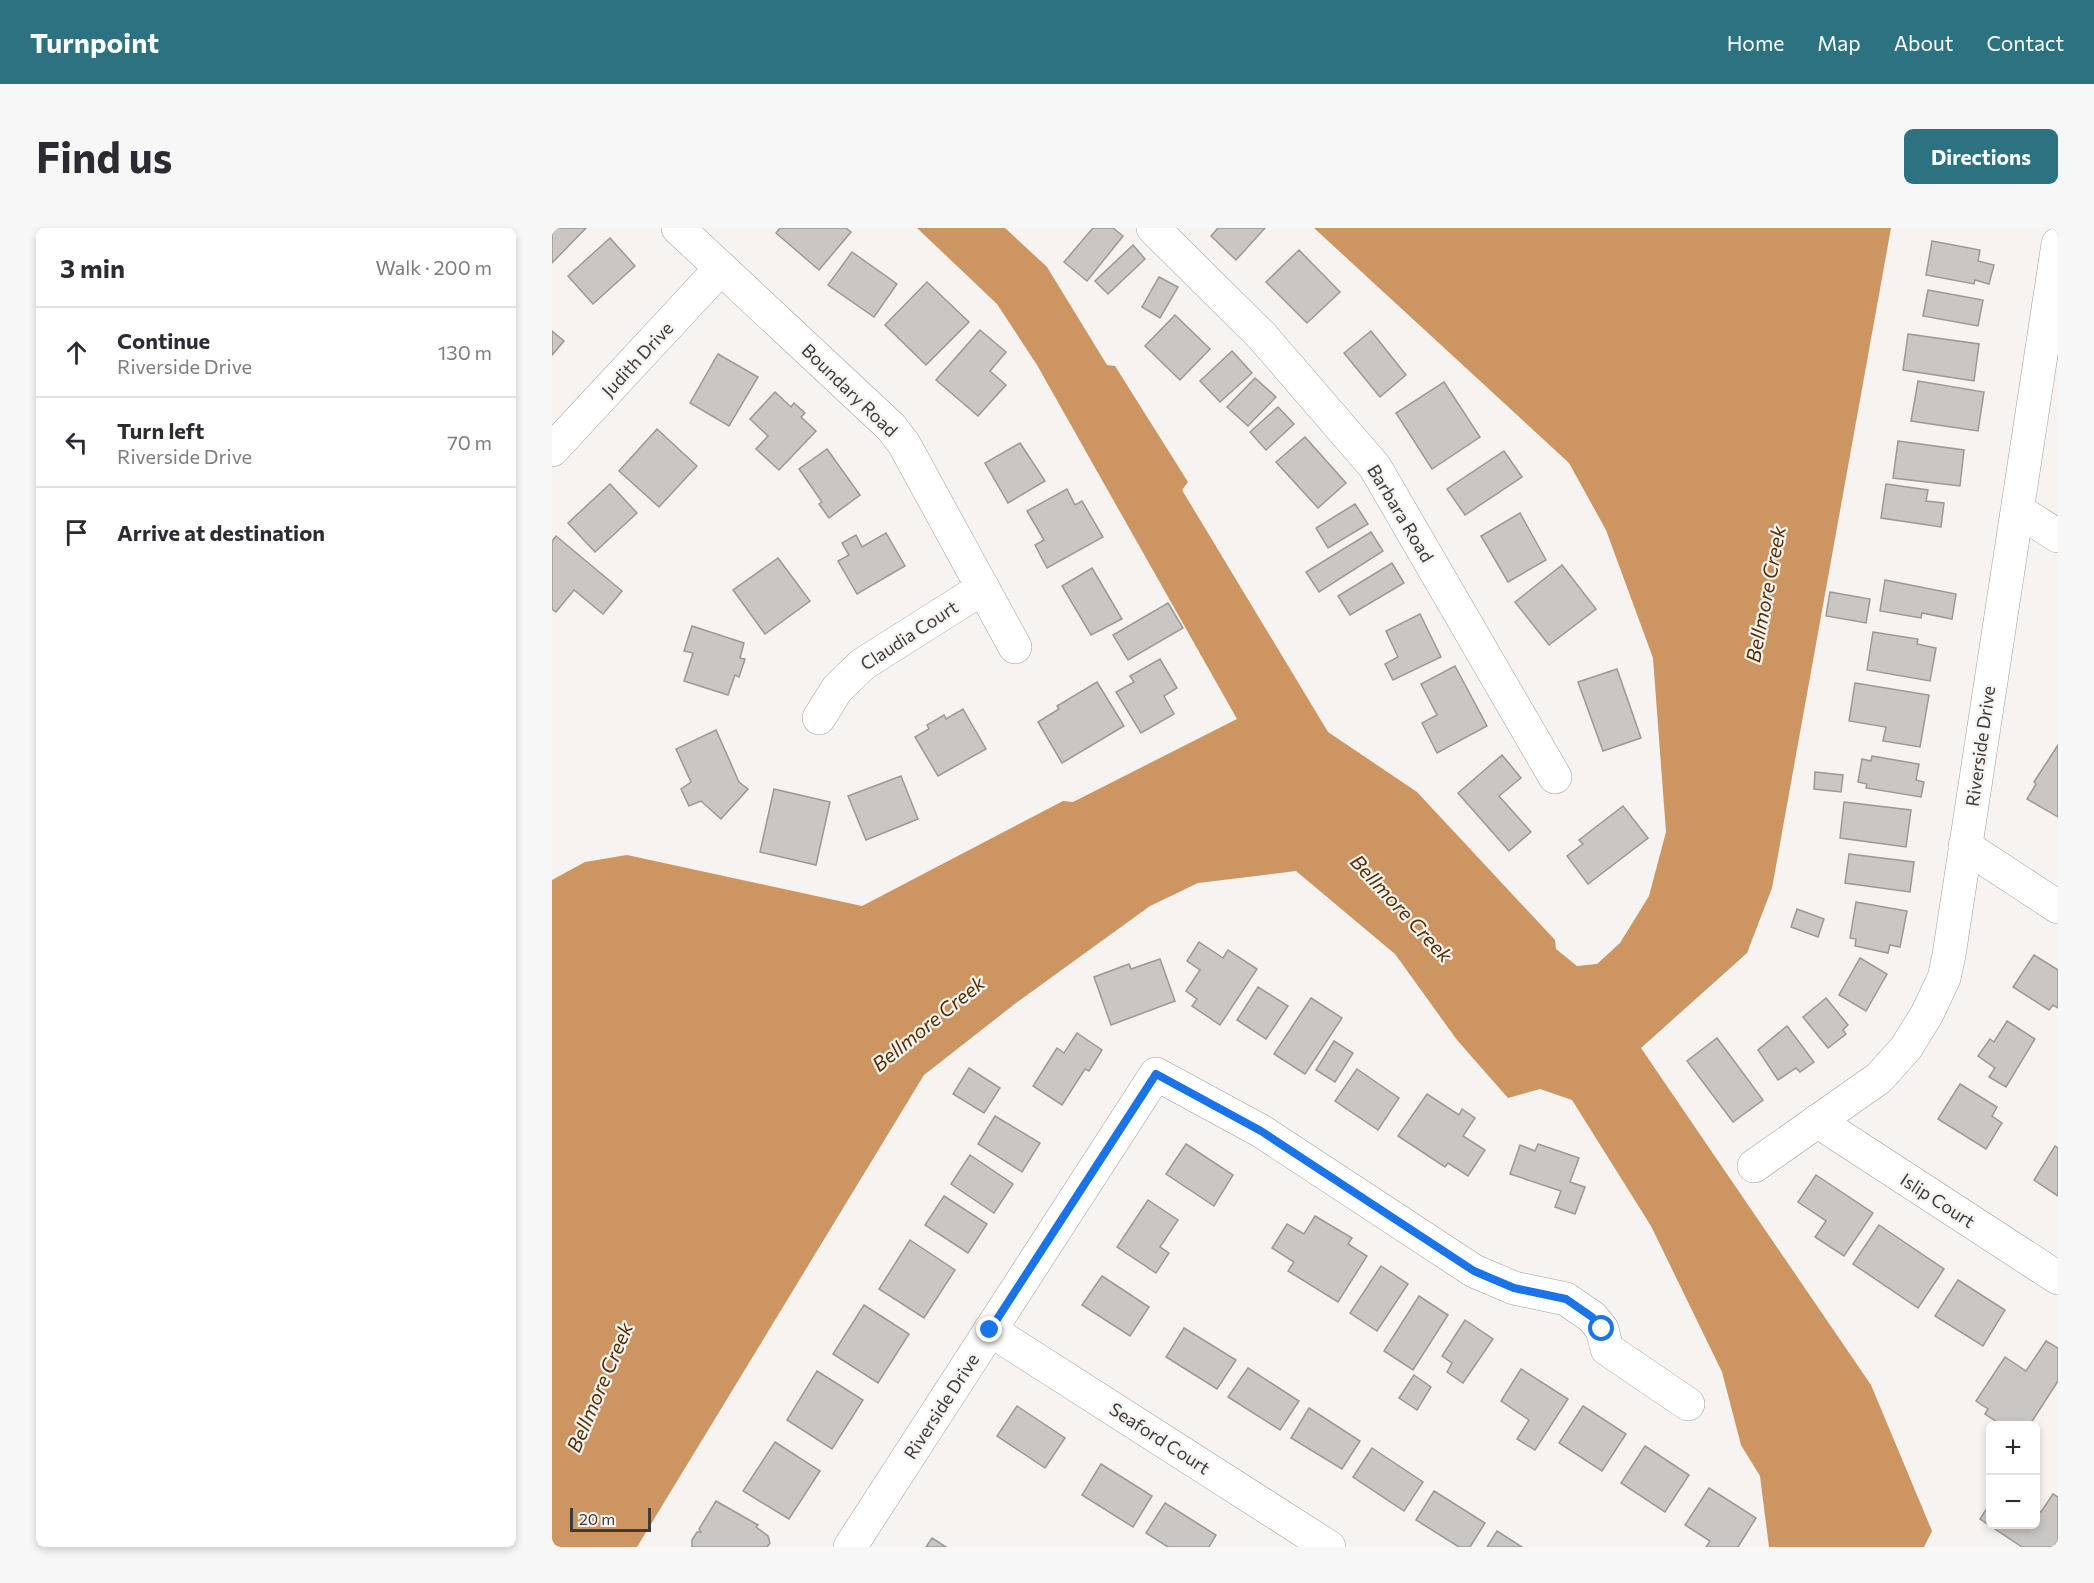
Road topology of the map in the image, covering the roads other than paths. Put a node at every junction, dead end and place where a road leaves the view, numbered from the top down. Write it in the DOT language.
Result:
graph roads {
  1 [pos="678,228"];
  2 [pos="1153,228"];
  3 [pos="2058,244"];
  4 [pos="721,268"];
  5 [pos="552,450"];
  6 [pos="2019,511"];
  7 [pos="2058,536"];
  8 [pos="983,588"];
  9 [pos="1016,647"];
  10 [pos="819,718"];
  11 [pos="1555,777"];
  12 [pos="1965,846"];
  13 [pos="2058,907"];
  14 [pos="1817,1121"];
  15 [pos="1754,1166"];
  16 [pos="2058,1278"];
  17 [pos="990,1330"];
  18 [pos="1688,1404"];
  19 [pos="850,1547"];
  20 [pos="1329,1547"];
  1 -- 4 [label="street, Boundary Road"];
  2 -- 11 [label="street, Barbara Road"];
  3 -- 6 [label="street, Riverside Drive"];
  4 -- 5 [label="street, Judith Drive"];
  4 -- 8 [label="street, Boundary Road"];
  6 -- 7 [label="street"];
  6 -- 12 [label="street, Riverside Drive"];
  8 -- 9 [label="street, Boundary Road"];
  8 -- 10 [label="street, Claudia Court"];
  12 -- 13 [label="street"];
  12 -- 14 [label="street, Riverside Drive"];
  14 -- 15 [label="street, Riverside Drive"];
  14 -- 16 [label="street, Islip Court"];
  17 -- 18 [label="street, Riverside Drive"];
  17 -- 19 [label="street, Riverside Drive"];
  17 -- 20 [label="street, Seaford Court"];
}
